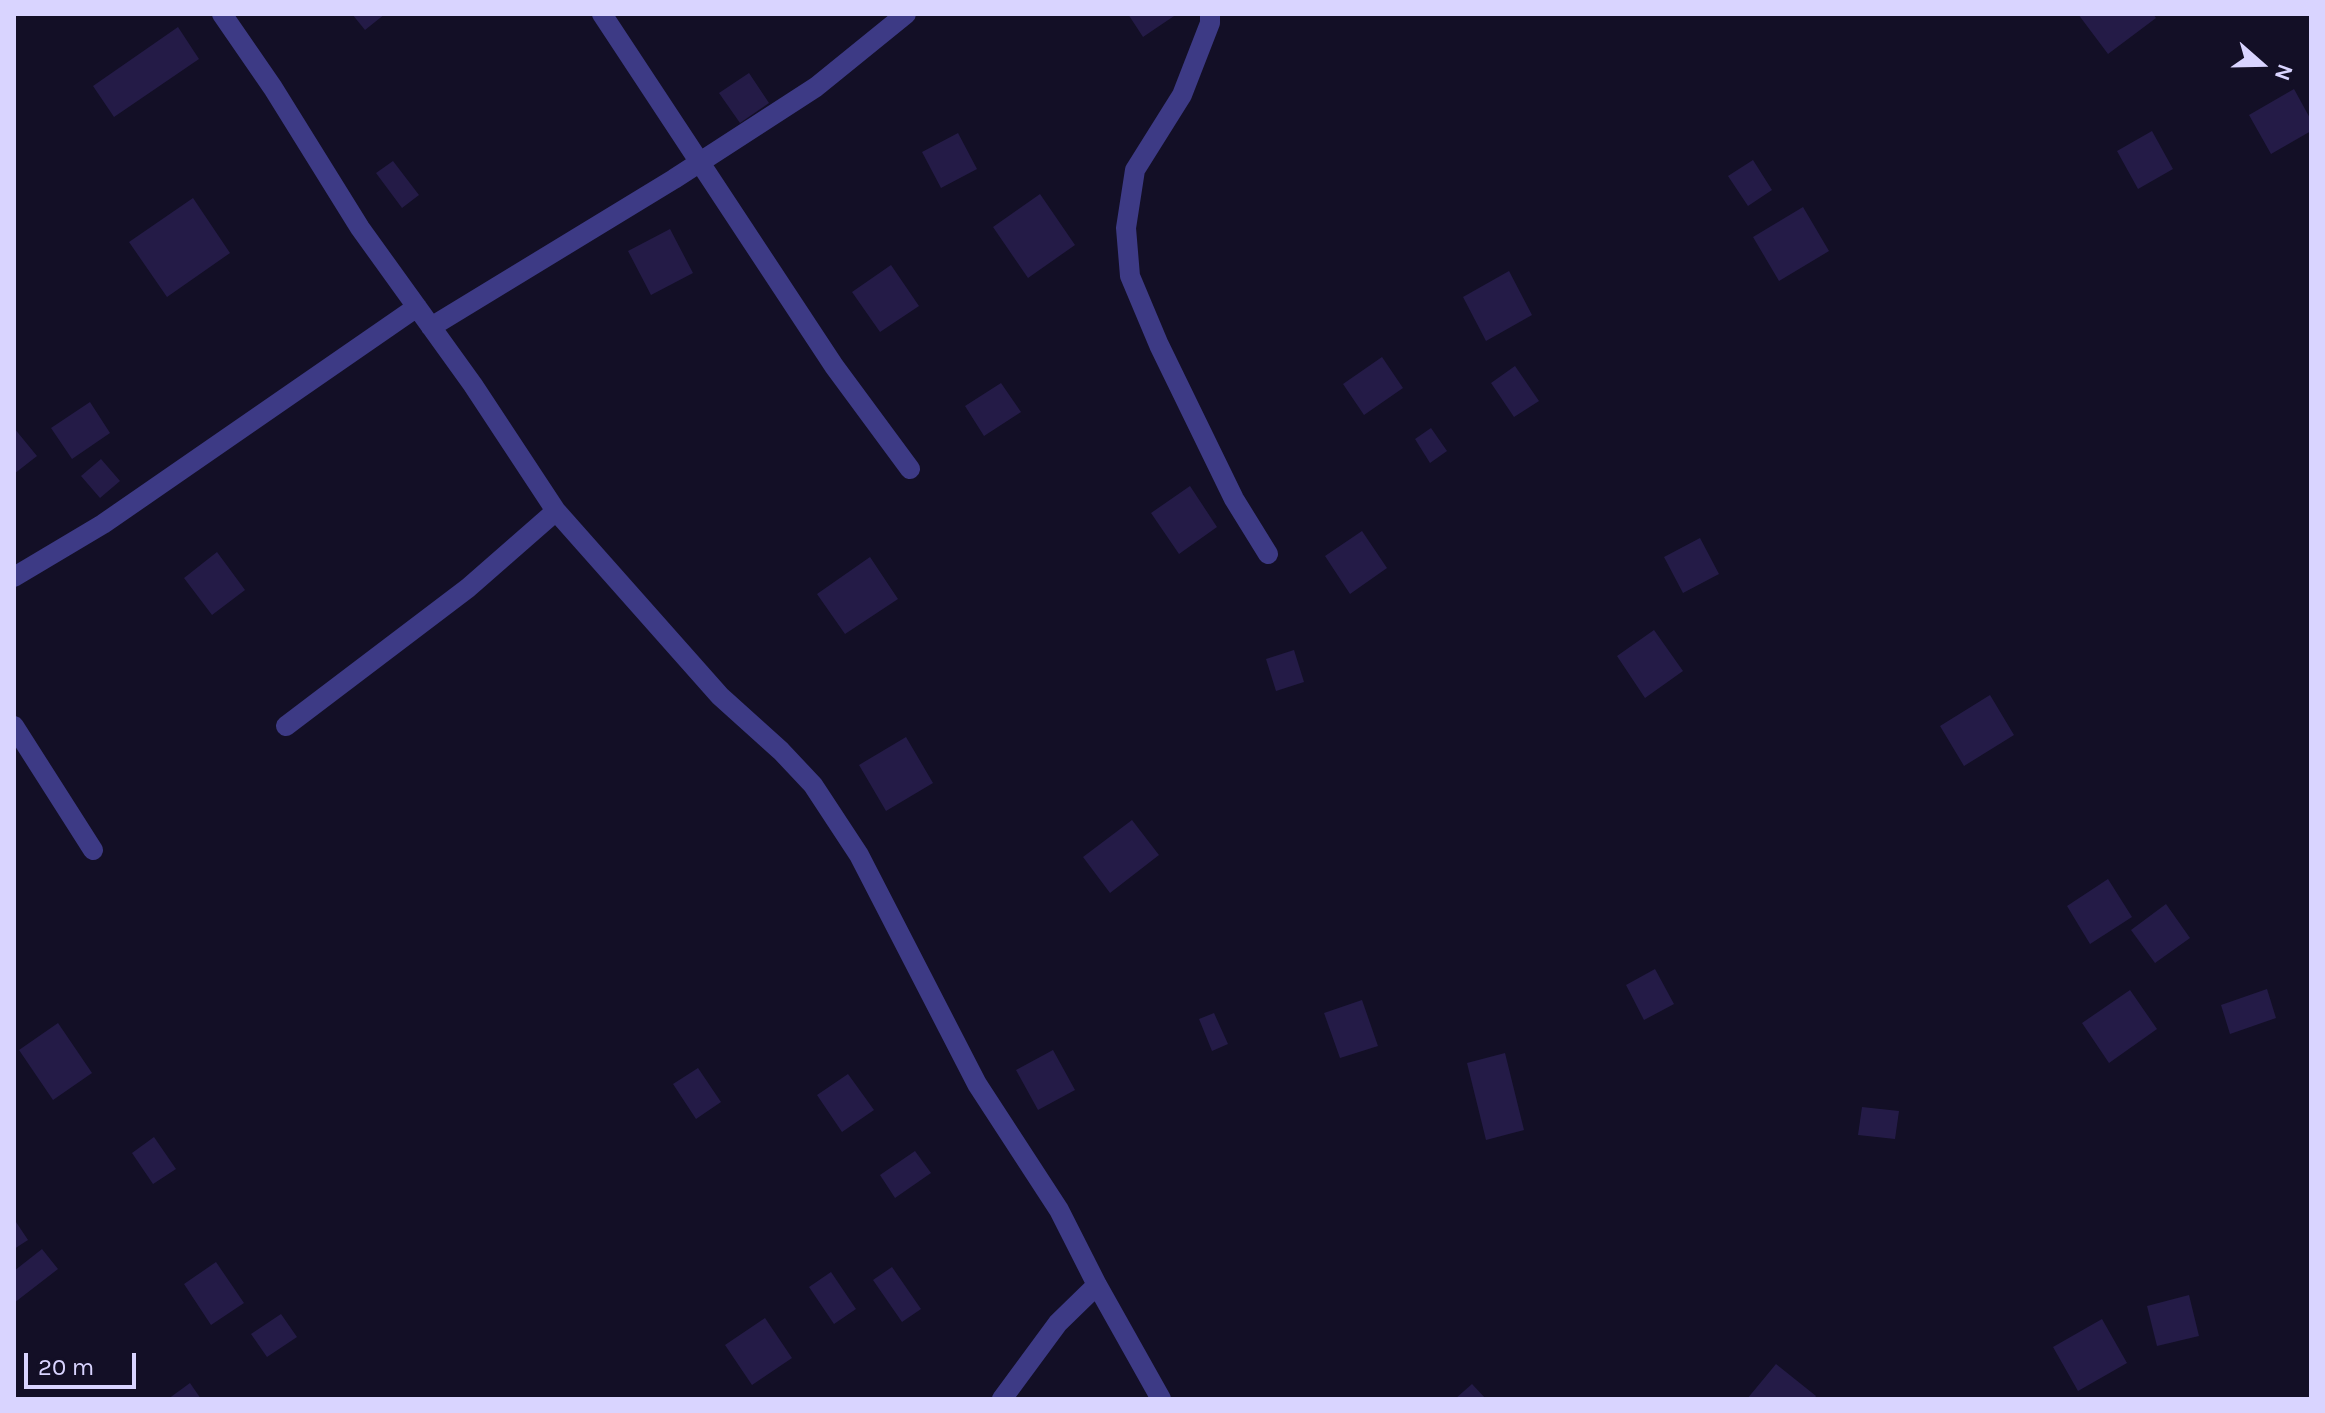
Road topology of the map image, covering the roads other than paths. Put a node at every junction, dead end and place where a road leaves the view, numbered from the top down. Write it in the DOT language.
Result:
graph roads {
  1 [pos="222,14"];
  2 [pos="602,14"];
  3 [pos="906,14"];
  4 [pos="1210,14"];
  5 [pos="699,163"];
  6 [pos="417,307"];
  7 [pos="431,327"];
  8 [pos="910,469"];
  9 [pos="556,511"];
  10 [pos="1268,554"];
  11 [pos="14,577"];
  12 [pos="14,726"];
  13 [pos="286,726"];
  14 [pos="93,850"];
  15 [pos="1097,1285"];
  16 [pos="1002,1399"];
  17 [pos="1161,1399"];
  1 -- 6 [label="street"];
  2 -- 5 [label="street"];
  3 -- 5 [label="street"];
  4 -- 10 [label="street"];
  5 -- 7 [label="street"];
  5 -- 8 [label="street"];
  6 -- 7 [label="street"];
  6 -- 11 [label="street"];
  7 -- 9 [label="street"];
  9 -- 13 [label="street"];
  9 -- 15 [label="street"];
  12 -- 14 [label="street"];
  15 -- 16 [label="street"];
  15 -- 17 [label="street"];
}
